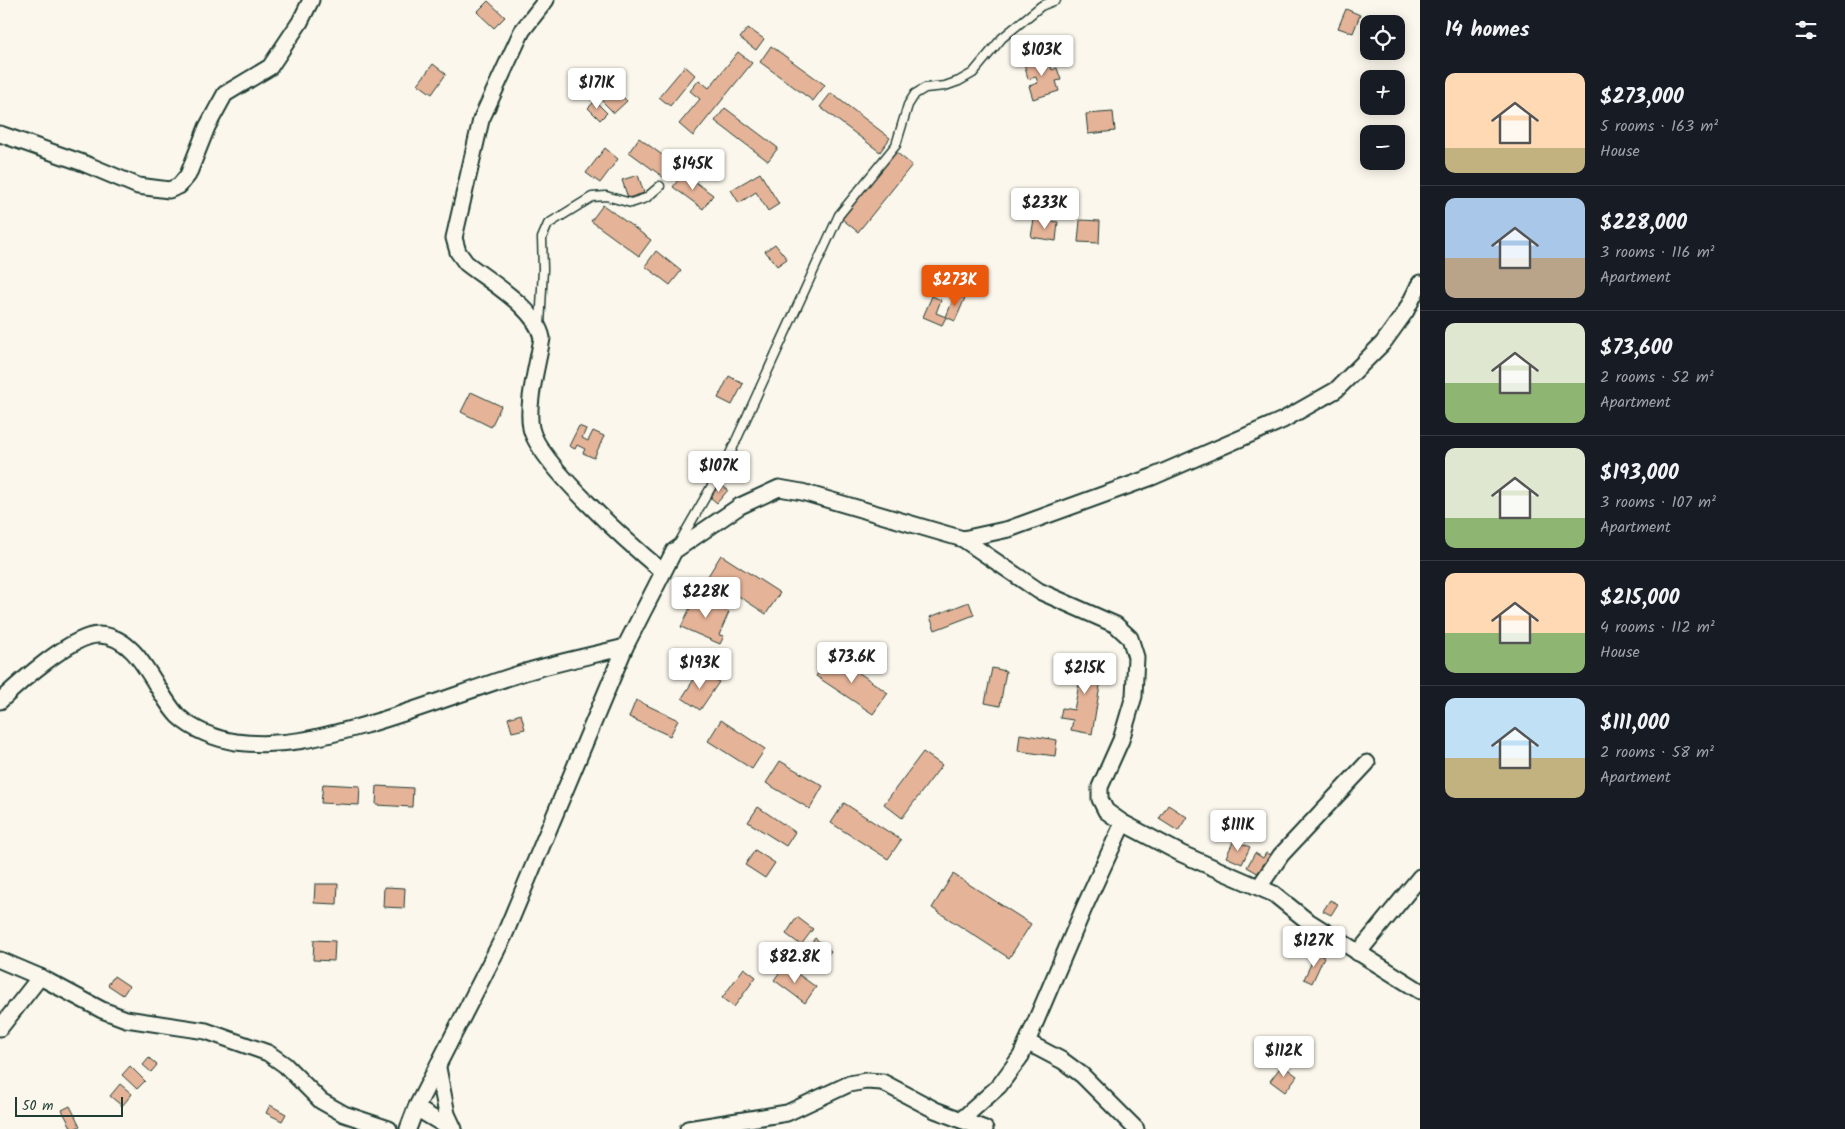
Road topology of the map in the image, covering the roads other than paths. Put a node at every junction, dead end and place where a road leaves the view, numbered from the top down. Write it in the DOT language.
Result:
graph roads {
  1 [pos="311,0"];
  2 [pos="546,0"];
  3 [pos="1056,0"];
  4 [pos="0,134"];
  5 [pos="660,186"];
  6 [pos="1420,283"];
  7 [pos="540,328"];
  8 [pos="963,538"];
  9 [pos="674,551"];
  10 [pos="663,572"];
  11 [pos="625,647"];
  12 [pos="0,701"];
  13 [pos="1367,763"];
  14 [pos="1123,823"];
  15 [pos="1420,878"];
  16 [pos="1259,888"];
  17 [pos="1358,953"];
  18 [pos="0,960"];
  19 [pos="40,977"];
  20 [pos="1420,991"];
  21 [pos="0,1028"];
  22 [pos="1027,1042"];
  23 [pos="438,1068"];
  24 [pos="416,1108"];
  25 [pos="961,1120"];
  26 [pos="389,1129"];
  27 [pos="408,1129"];
  28 [pos="453,1129"];
  29 [pos="688,1129"];
  30 [pos="985,1129"];
  31 [pos="1136,1129"];
  1 -- 4 [label="street"];
  2 -- 7 [label="street"];
  3 -- 9 [label="lane"];
  5 -- 7 [label="lane"];
  6 -- 8 [label="street"];
  7 -- 10 [label="street"];
  8 -- 9 [label="street"];
  8 -- 14 [label="street"];
  9 -- 10 [label="street"];
  10 -- 11 [label="street"];
  11 -- 12 [label="street"];
  11 -- 23 [label="street"];
  13 -- 16 [label="street"];
  14 -- 16 [label="street"];
  14 -- 22 [label="street"];
  15 -- 17 [label="street"];
  16 -- 17 [label="street"];
  17 -- 20 [label="street"];
  18 -- 19 [label="street"];
  19 -- 21 [label="street"];
  19 -- 26 [label="street"];
  22 -- 25 [label="street"];
  22 -- 31 [label="street"];
  23 -- 24 [label="street"];
  23 -- 28 [label="street"];
  24 -- 27 [label="street"];
  24 -- 28 [label="street"];
  25 -- 29 [label="street"];
  25 -- 30 [label="street"];
}
